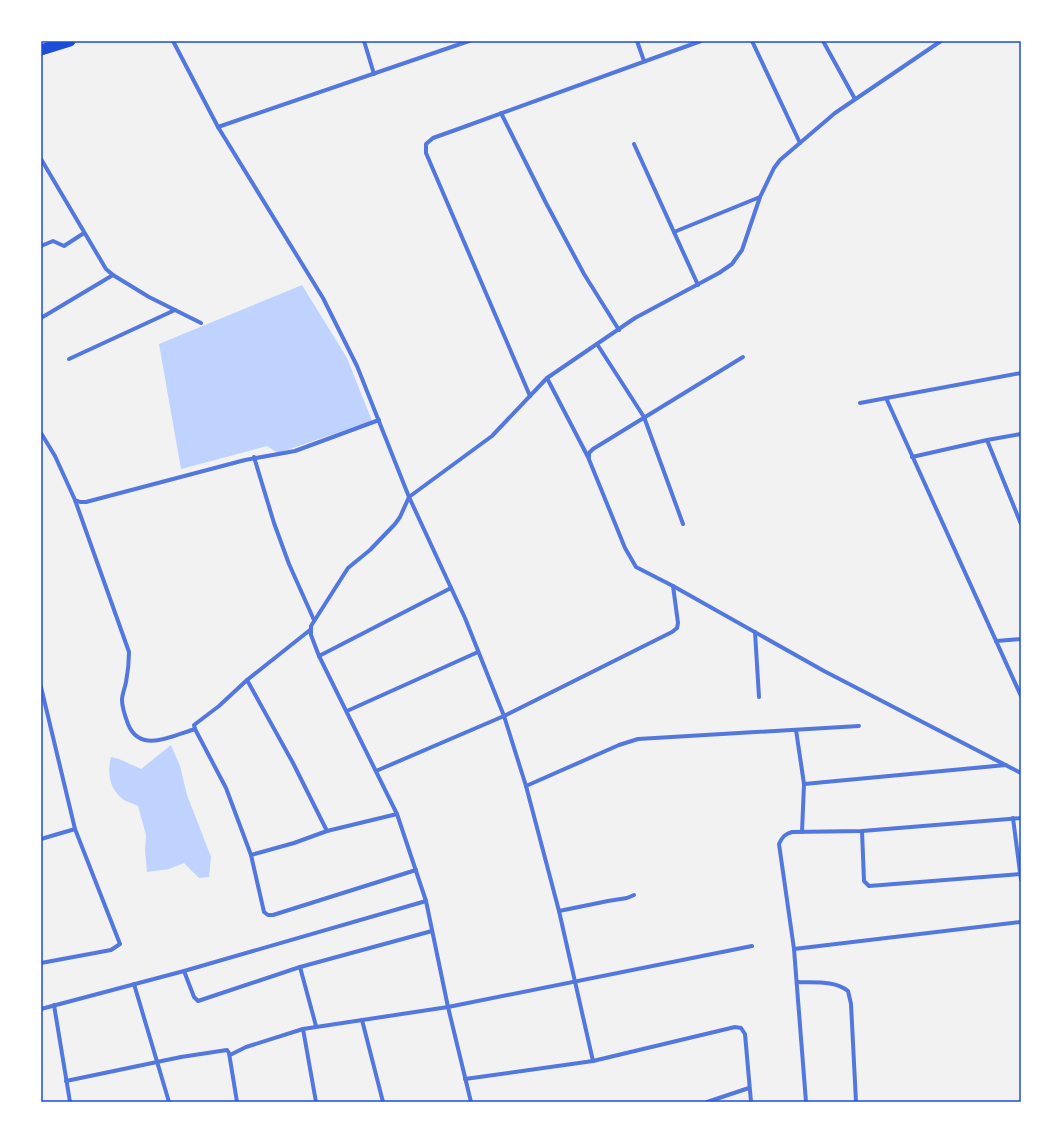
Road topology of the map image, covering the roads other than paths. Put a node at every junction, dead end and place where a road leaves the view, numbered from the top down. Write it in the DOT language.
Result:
graph roads {
  1 [pos="70,41"];
  2 [pos="173,41"];
  3 [pos="364,41"];
  4 [pos="469,41"];
  5 [pos="638,41"];
  6 [pos="701,41"];
  7 [pos="752,41"];
  8 [pos="825,41"];
  9 [pos="941,41"];
  10 [pos="41,50"];
  11 [pos="644,61"];
  12 [pos="374,74"];
  13 [pos="855,99"];
  14 [pos="501,113"];
  15 [pos="218,127"];
  16 [pos="800,143"];
  17 [pos="634,144"];
  18 [pos="41,160"];
  19 [pos="760,197"];
  20 [pos="674,232"];
  21 [pos="84,233"];
  22 [pos="41,246"];
  23 [pos="113,275"];
  24 [pos="698,285"];
  25 [pos="175,310"];
  26 [pos="41,318"];
  27 [pos="201,323"];
  28 [pos="619,330"];
  29 [pos="597,344"];
  30 [pos="743,357"];
  31 [pos="70,360"];
  32 [pos="1021,373"];
  33 [pos="547,378"];
  34 [pos="530,396"];
  35 [pos="886,398"];
  36 [pos="860,403"];
  37 [pos="644,417"];
  38 [pos="379,420"];
  39 [pos="41,433"];
  40 [pos="1021,434"];
  41 [pos="987,440"];
  42 [pos="254,457"];
  43 [pos="588,457"];
  44 [pos="912,457"];
  45 [pos="409,497"];
  46 [pos="75,500"];
  47 [pos="683,524"];
  48 [pos="1021,524"];
  49 [pos="673,586"];
  50 [pos="451,588"];
  51 [pos="314,620"];
  52 [pos="310,630"];
  53 [pos="755,632"];
  54 [pos="1021,639"];
  55 [pos="996,641"];
  56 [pos="478,652"];
  57 [pos="320,656"];
  58 [pos="247,680"];
  59 [pos="41,687"];
  60 [pos="1021,696"];
  61 [pos="759,697"];
  62 [pos="347,711"];
  63 [pos="504,716"];
  64 [pos="858,726"];
  65 [pos="195,729"];
  66 [pos="796,730"];
  67 [pos="1006,765"];
  68 [pos="376,771"];
  69 [pos="1021,773"];
  70 [pos="804,784"];
  71 [pos="526,786"];
  72 [pos="396,814"];
  73 [pos="1013,818"];
  74 [pos="1021,818"];
  75 [pos="75,828"];
  76 [pos="327,831"];
  77 [pos="862,831"];
  78 [pos="802,832"];
  79 [pos="41,839"];
  80 [pos="251,855"];
  81 [pos="416,870"];
  82 [pos="1020,874"];
  83 [pos="1021,880"];
  84 [pos="634,895"];
  85 [pos="426,901"];
  86 [pos="559,911"];
  87 [pos="1021,922"];
  88 [pos="432,930"];
  89 [pos="752,946"];
  90 [pos="794,949"];
  91 [pos="41,963"];
  92 [pos="300,967"];
  93 [pos="184,971"];
  94 [pos="575,981"];
  95 [pos="797,982"];
  96 [pos="134,984"];
  97 [pos="54,1005"];
  98 [pos="448,1007"];
  99 [pos="41,1009"];
  100 [pos="362,1020"];
  101 [pos="316,1026"];
  102 [pos="303,1029"];
  103 [pos="230,1055"];
  104 [pos="593,1061"];
  105 [pos="156,1063"];
  106 [pos="465,1080"];
  107 [pos="66,1081"];
  108 [pos="749,1088"];
  109 [pos="70,1102"];
  110 [pos="169,1102"];
  111 [pos="237,1102"];
  112 [pos="316,1102"];
  113 [pos="383,1102"];
  114 [pos="471,1102"];
  115 [pos="707,1102"];
  116 [pos="751,1102"];
  117 [pos="806,1102"];
  118 [pos="856,1102"];
  1 -- 10 [label="highway"];
  2 -- 15 [label="street"];
  3 -- 12 [label="street"];
  4 -- 12 [label="street"];
  5 -- 11 [label="street"];
  6 -- 11 [label="street"];
  7 -- 16 [label="street"];
  8 -- 13 [label="street"];
  9 -- 13 [label="street"];
  11 -- 14 [label="street"];
  12 -- 15 [label="street"];
  13 -- 16 [label="street"];
  14 -- 28 [label="street"];
  14 -- 34 [label="street"];
  15 -- 38 [label="street"];
  16 -- 19 [label="street"];
  17 -- 20 [label="street"];
  18 -- 21 [label="street"];
  19 -- 20 [label="street"];
  19 -- 24 [label="street"];
  20 -- 24 [label="street"];
  21 -- 22 [label="street"];
  21 -- 23 [label="street"];
  23 -- 25 [label="street"];
  23 -- 26 [label="street"];
  24 -- 28 [label="street"];
  25 -- 27 [label="street"];
  25 -- 31 [label="street"];
  28 -- 29 [label="street"];
  29 -- 33 [label="street"];
  29 -- 37 [label="street"];
  30 -- 37 [label="street"];
  32 -- 35 [label="street"];
  33 -- 34 [label="street"];
  33 -- 43 [label="street"];
  34 -- 45 [label="street"];
  35 -- 36 [label="street"];
  35 -- 44 [label="street"];
  37 -- 43 [label="street"];
  37 -- 47 [label="street"];
  38 -- 42 [label="street"];
  38 -- 45 [label="street"];
  39 -- 46 [label="street"];
  40 -- 41 [label="street"];
  41 -- 44 [label="street"];
  41 -- 48 [label="street"];
  42 -- 46 [label="street"];
  42 -- 51 [label="street"];
  43 -- 49 [label="street"];
  44 -- 55 [label="street"];
  45 -- 50 [label="street"];
  45 -- 51 [label="street"];
  46 -- 65 [label="street"];
  49 -- 53 [label="street"];
  49 -- 63 [label="street"];
  50 -- 56 [label="street"];
  50 -- 57 [label="street"];
  51 -- 52 [label="street"];
  52 -- 57 [label="street"];
  52 -- 58 [label="street"];
  53 -- 61 [label="street"];
  53 -- 67 [label="street"];
  54 -- 55 [label="street"];
  55 -- 60 [label="street"];
  56 -- 62 [label="street"];
  56 -- 63 [label="street"];
  57 -- 62 [label="street"];
  58 -- 65 [label="street"];
  58 -- 76 [label="street"];
  59 -- 75 [label="street"];
  62 -- 68 [label="street"];
  63 -- 68 [label="street"];
  63 -- 71 [label="street"];
  64 -- 66 [label="street"];
  65 -- 80 [label="street"];
  66 -- 70 [label="street"];
  66 -- 71 [label="street"];
  67 -- 69 [label="street"];
  67 -- 70 [label="street"];
  68 -- 72 [label="street"];
  70 -- 78 [label="street"];
  71 -- 86 [label="street"];
  72 -- 76 [label="street"];
  72 -- 81 [label="street"];
  73 -- 74 [label="street"];
  73 -- 77 [label="street"];
  73 -- 82 [label="street"];
  75 -- 79 [label="street"];
  75 -- 91 [label="street"];
  76 -- 80 [label="street"];
  77 -- 78 [label="street"];
  77 -- 82 [label="street"];
  78 -- 90 [label="street"];
  80 -- 81 [label="street"];
  81 -- 85 [label="street"];
  82 -- 83 [label="street"];
  84 -- 86 [label="street"];
  85 -- 88 [label="street"];
  85 -- 93 [label="street"];
  86 -- 94 [label="street"];
  87 -- 90 [label="street"];
  88 -- 92 [label="street"];
  88 -- 98 [label="street"];
  89 -- 94 [label="street"];
  90 -- 95 [label="street"];
  92 -- 93 [label="street"];
  92 -- 101 [label="street"];
  93 -- 96 [label="street"];
  94 -- 98 [label="street"];
  94 -- 104 [label="street"];
  95 -- 117 [label="street"];
  95 -- 118 [label="street"];
  96 -- 97 [label="street"];
  96 -- 105 [label="street"];
  97 -- 99 [label="street"];
  97 -- 107 [label="street"];
  98 -- 100 [label="street"];
  98 -- 106 [label="street"];
  100 -- 101 [label="street"];
  100 -- 113 [label="street"];
  101 -- 102 [label="street"];
  102 -- 103 [label="street"];
  102 -- 112 [label="street"];
  103 -- 105 [label="street"];
  103 -- 111 [label="street"];
  104 -- 106 [label="street"];
  104 -- 108 [label="street"];
  105 -- 107 [label="street"];
  105 -- 110 [label="street"];
  106 -- 114 [label="street"];
  107 -- 109 [label="street"];
  108 -- 115 [label="street"];
  108 -- 116 [label="street"];
}
